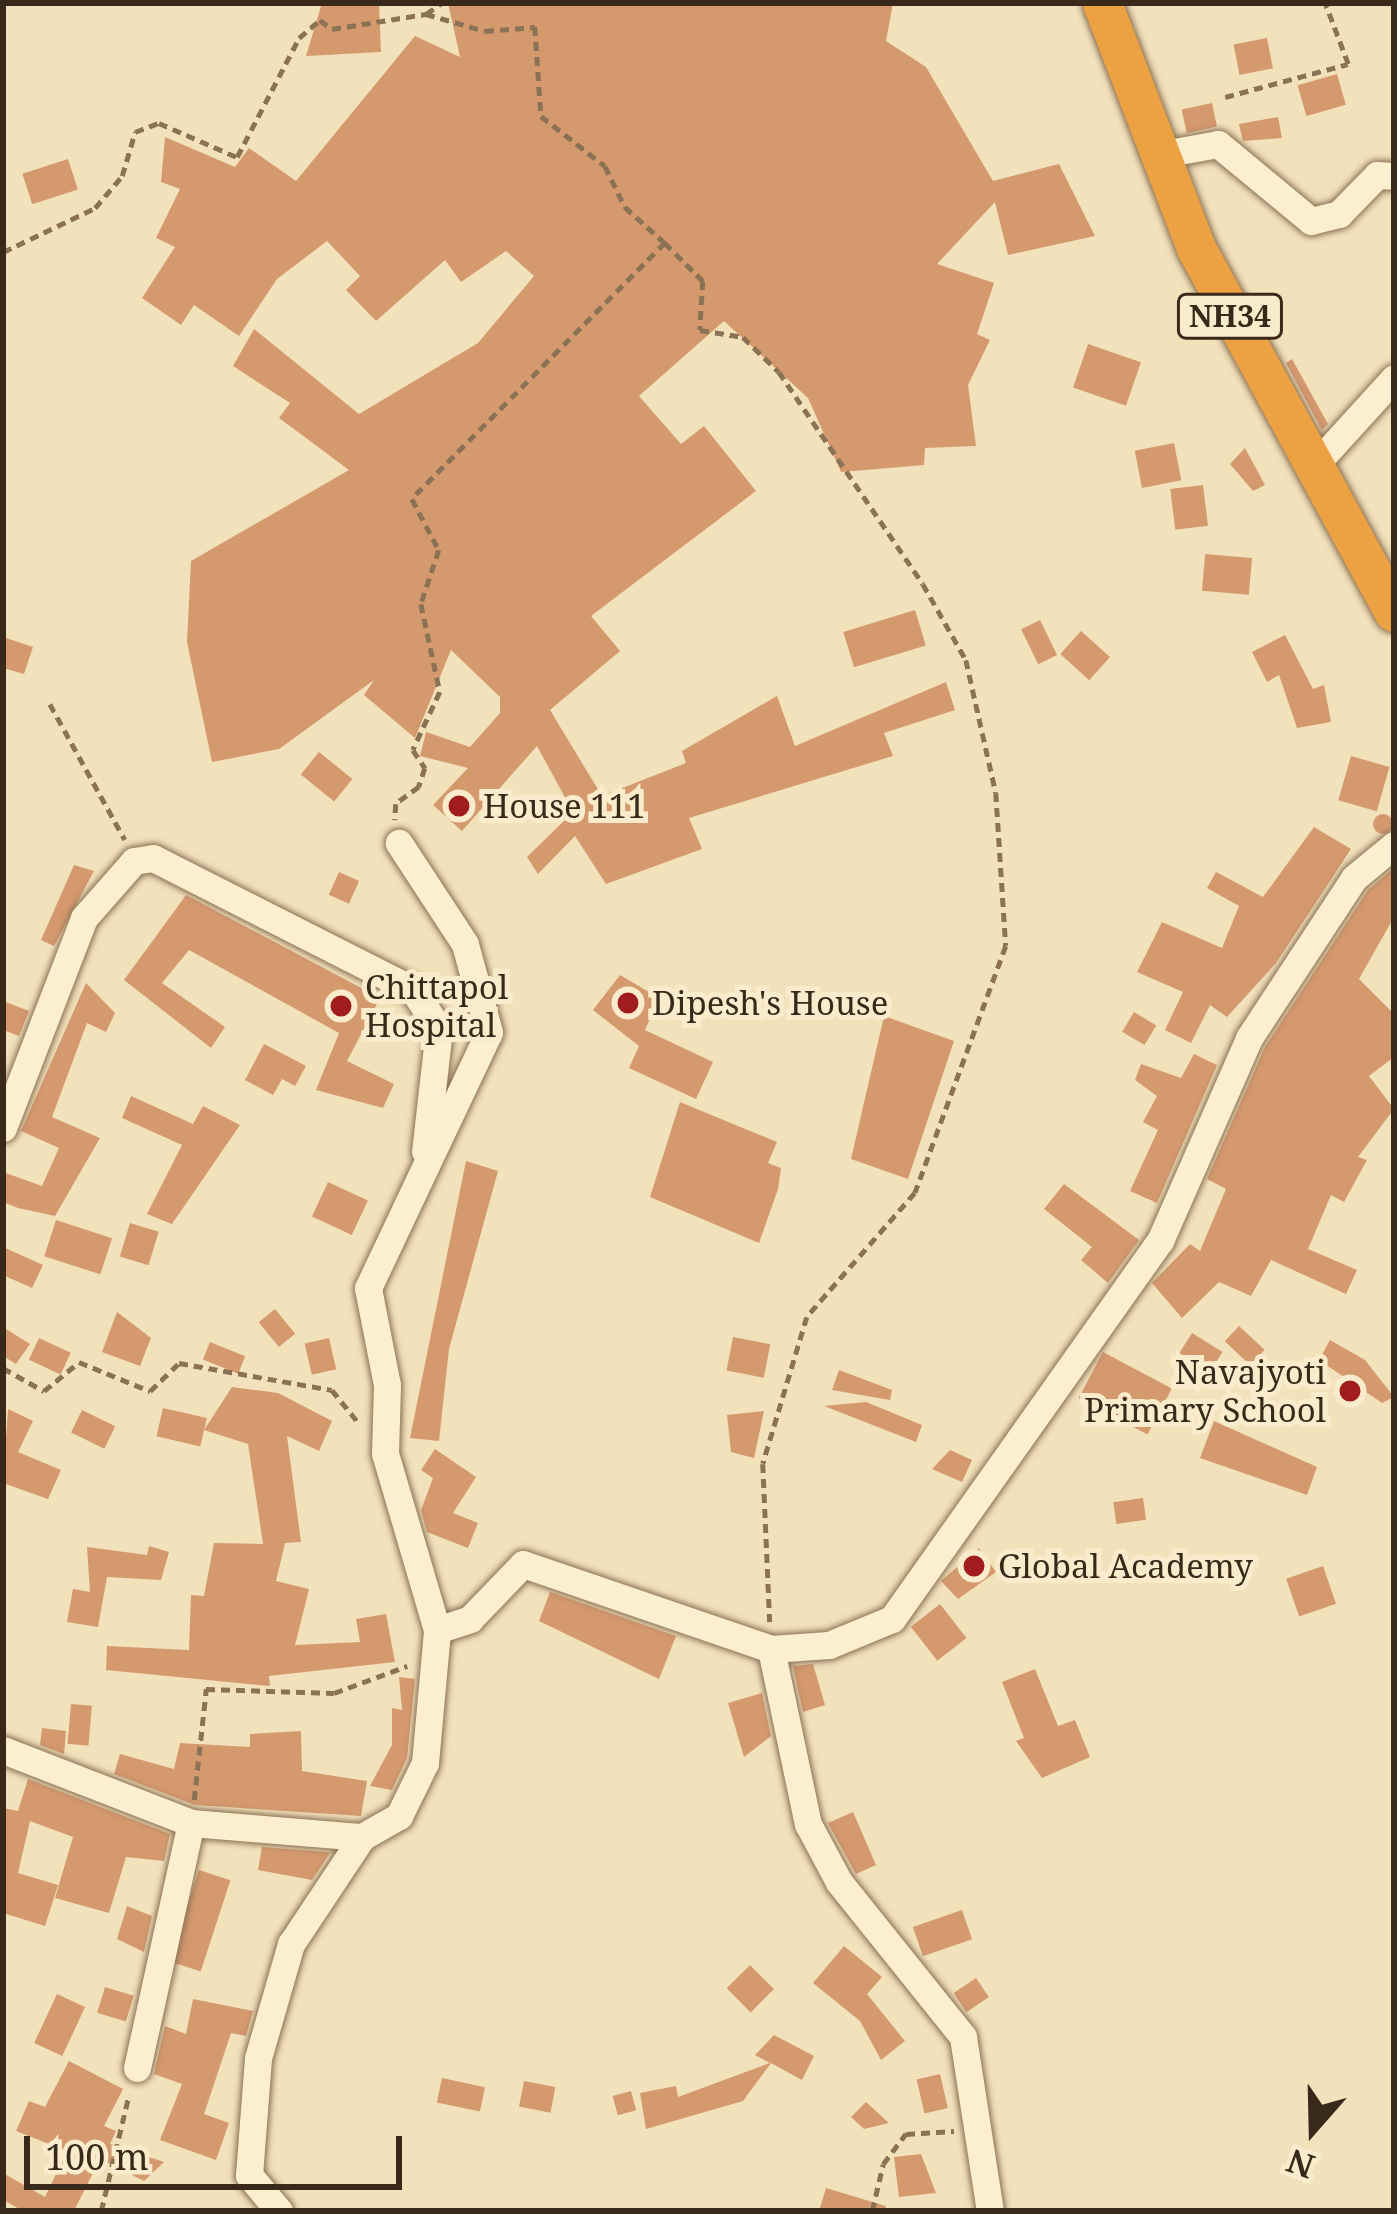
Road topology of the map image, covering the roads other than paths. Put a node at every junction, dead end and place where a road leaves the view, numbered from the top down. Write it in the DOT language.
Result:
graph roads {
  1 [pos="1102,3"];
  2 [pos="1163,154"];
  3 [pos="1394,176"];
  4 [pos="1394,379"];
  5 [pos="1313,467"];
  6 [pos="1394,612"];
  7 [pos="399,843"];
  8 [pos="1394,845"];
  9 [pos="3,1128"];
  10 [pos="425,1154"];
  11 [pos="437,1630"];
  12 [pos="771,1648"];
  13 [pos="3,1750"];
  14 [pos="190,1823"];
  15 [pos="362,1837"];
  16 [pos="137,2068"];
  17 [pos="279,2211"];
  18 [pos="990,2211"];
  1 -- 2 [label="highway, NH34"];
  2 -- 3 [label="street"];
  2 -- 5 [label="highway, NH34"];
  4 -- 5 [label="street"];
  5 -- 6 [label="highway, NH34"];
  7 -- 10 [label="street"];
  8 -- 12 [label="street"];
  9 -- 10 [label="street"];
  10 -- 11 [label="street"];
  11 -- 12 [label="street"];
  11 -- 15 [label="street"];
  12 -- 18 [label="street"];
  13 -- 14 [label="street"];
  14 -- 15 [label="street"];
  14 -- 16 [label="street"];
  15 -- 17 [label="street"];
}
